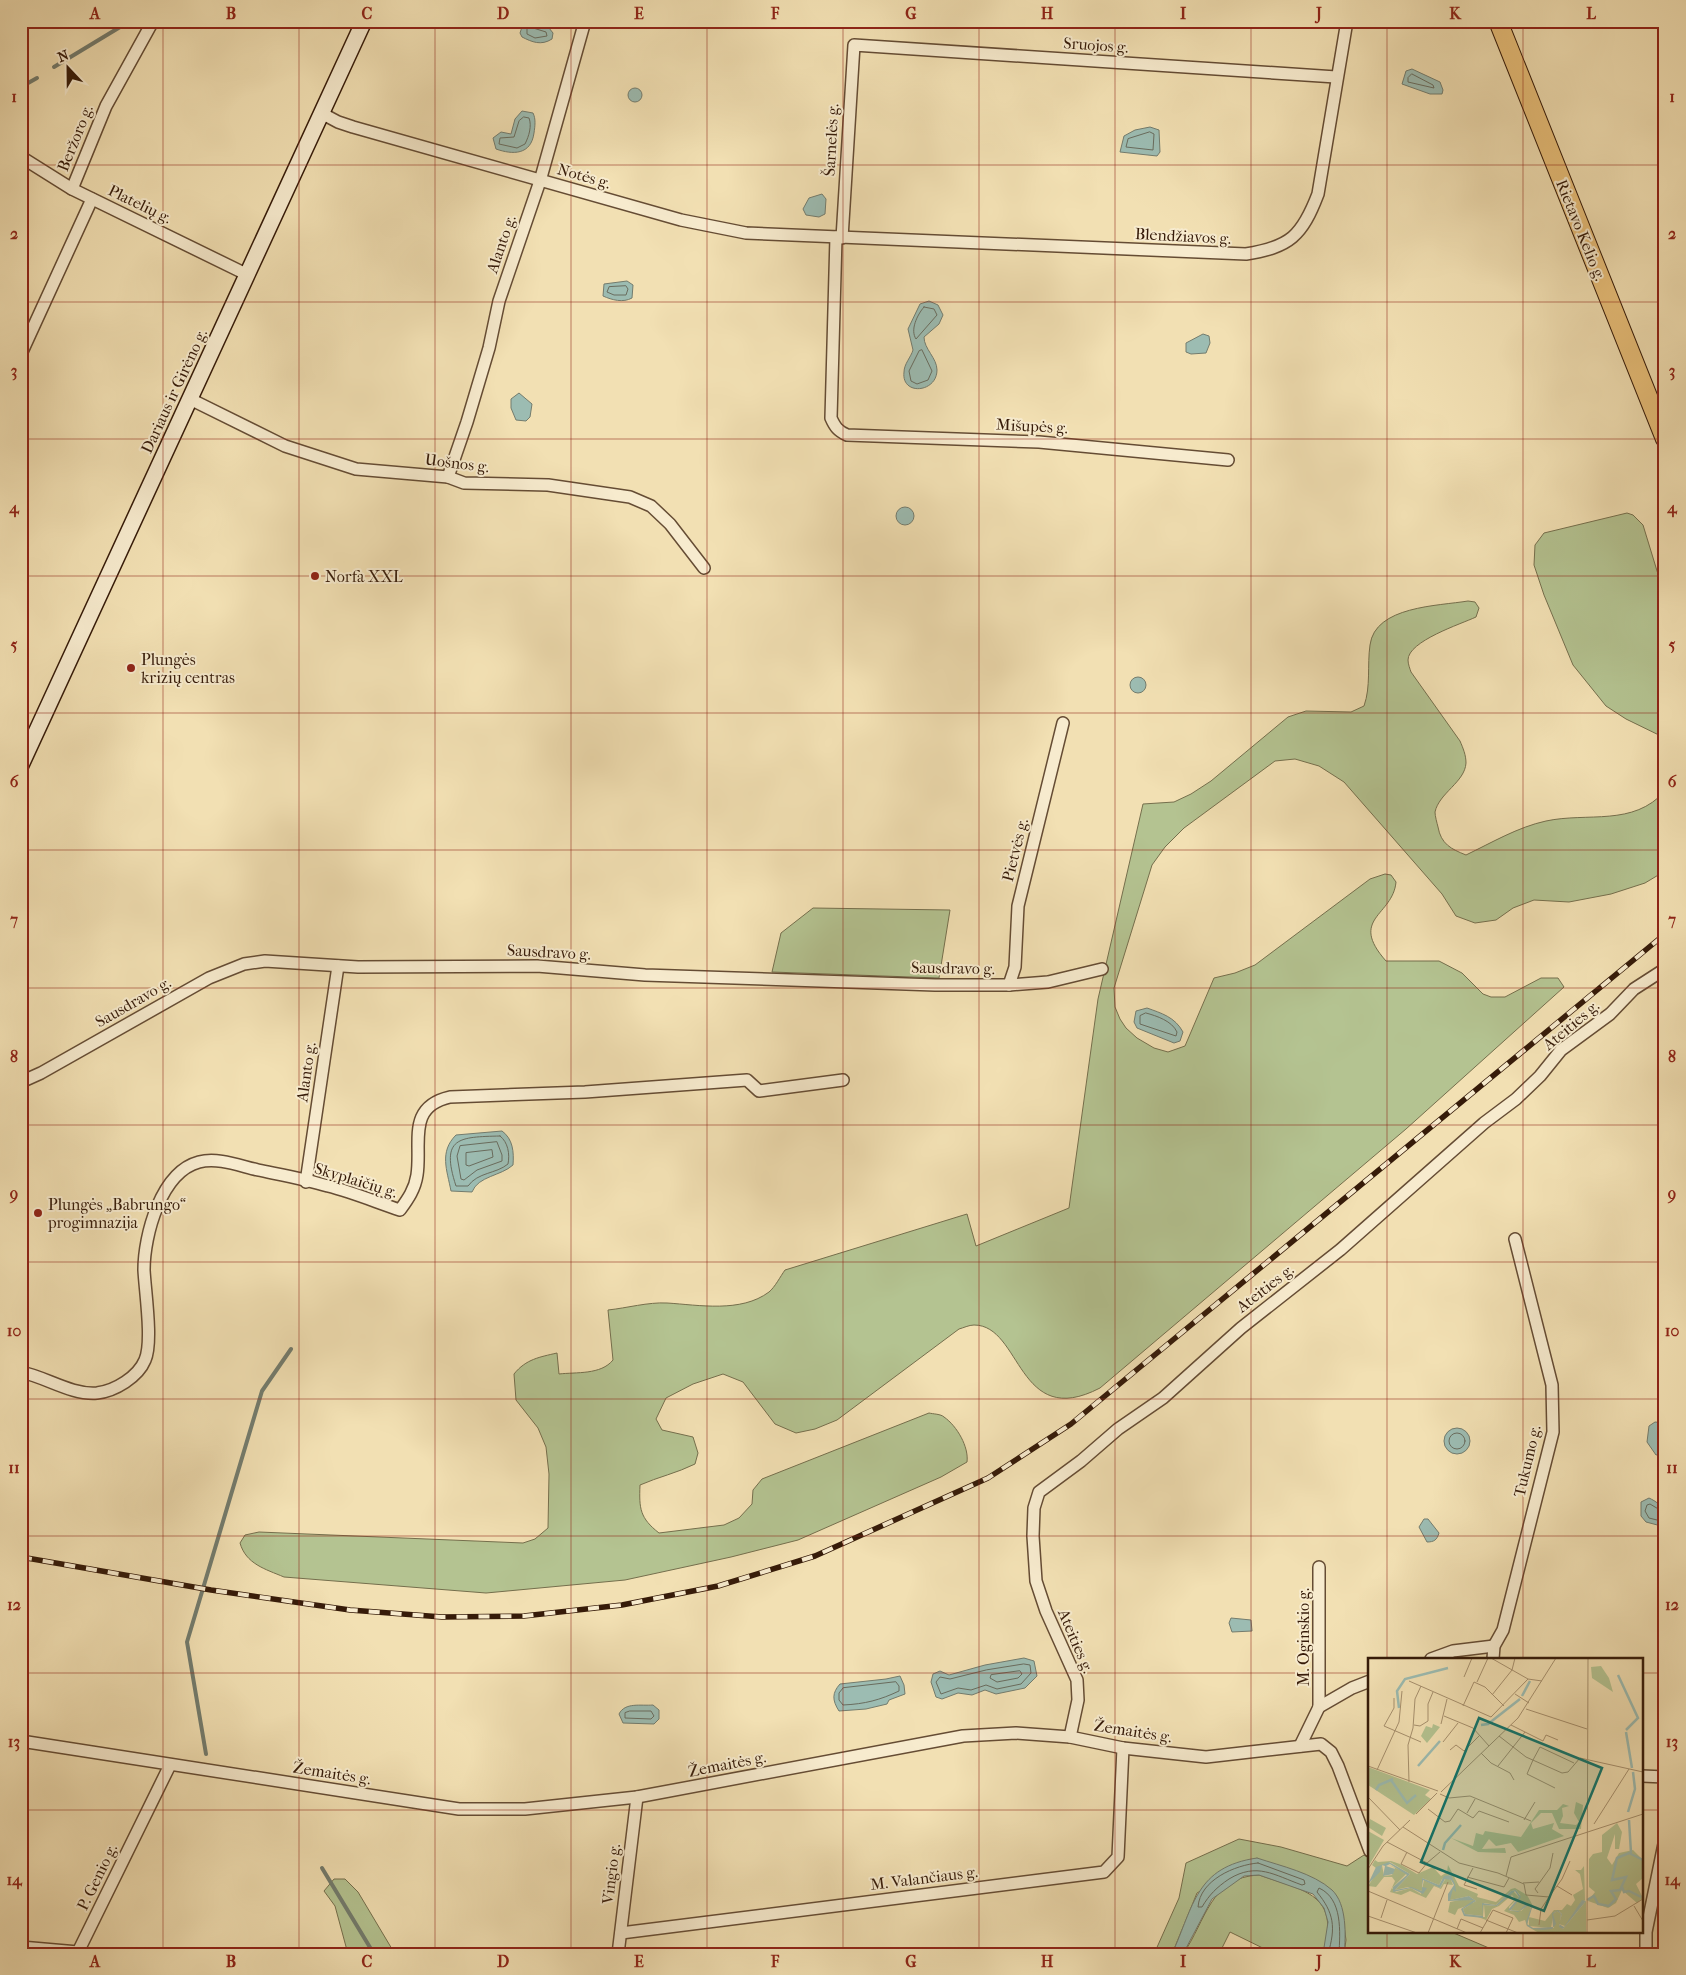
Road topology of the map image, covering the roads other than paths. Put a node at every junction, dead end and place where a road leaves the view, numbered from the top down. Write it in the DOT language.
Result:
graph roads {
  1 [pos="153,21"];
  2 [pos="585,21"];
  3 [pos="1347,21"];
  4 [pos="1498,21"];
  5 [pos="362,27"];
  6 [pos="854,45"];
  7 [pos="1336,77"];
  8 [pos="322,114"];
  9 [pos="21,157"];
  10 [pos="540,181"];
  11 [pos="72,189"];
  12 [pos="92,199"];
  13 [pos="839,238"];
  14 [pos="248,275"];
  15 [pos="21,354"];
  16 [pos="190,399"];
  17 [pos="836,428"];
  18 [pos="1665,438"];
  19 [pos="1228,460"];
  20 [pos="448,477"];
  21 [pos="704,568"];
  22 [pos="1063,723"];
  23 [pos="21,764"];
  24 [pos="338,966"];
  25 [pos="1102,968"];
  26 [pos="1665,970"];
  27 [pos="1009,985"];
  28 [pos="843,1080"];
  29 [pos="21,1082"];
  30 [pos="306,1182"];
  31 [pos="1515,1239"];
  32 [pos="21,1372"];
  33 [pos="1319,1567"];
  34 [pos="1494,1646"];
  35 [pos="1434,1658"];
  36 [pos="1493,1658"];
  37 [pos="1368,1682"];
  38 [pos="1319,1707"];
  39 [pos="1070,1737"];
  40 [pos="21,1741"];
  41 [pos="1300,1746"];
  42 [pos="1123,1748"];
  43 [pos="170,1765"];
  44 [pos="1644,1776"];
  45 [pos="1665,1777"];
  46 [pos="637,1797"];
  47 [pos="1665,1839"];
  48 [pos="1368,1846"];
  49 [pos="621,1932"];
  50 [pos="21,1948"];
  51 [pos="78,1953"];
  52 [pos="618,1954"];
  53 [pos="1646,1954"];
  1 -- 11 [label="street, Beržoro g."];
  2 -- 10 [label="street, Alanto g."];
  3 -- 7 [label="street, Blendžiavos g."];
  4 -- 18 [label="main road, Rietavo Kelio g."];
  5 -- 8 [label="main road, Dariaus ir Girėno g."];
  6 -- 7 [label="street, Sruojos g."];
  6 -- 13 [label="street, Šarnelės g."];
  7 -- 13 [label="street, Blendžiavos g."];
  8 -- 10 [label="street, Notės g."];
  8 -- 14 [label="main road, Dariaus ir Girėno g."];
  9 -- 11 [label="street, Platelių g."];
  10 -- 13 [label="street, Notės g."];
  10 -- 20 [label="street, Alanto g."];
  11 -- 12 [label="street, Platelių g."];
  12 -- 14 [label="street, Platelių g."];
  12 -- 15 [label="street"];
  13 -- 17 [label="street, Šarnelės g."];
  14 -- 16 [label="main road, Dariaus ir Girėno g."];
  16 -- 20 [label="street, Uošnos g."];
  16 -- 23 [label="main road, Dariaus ir Girėno g."];
  17 -- 19 [label="street, Mišupės g."];
  20 -- 21 [label="street, Uošnos g."];
  22 -- 27 [label="street, Pietvės g."];
  24 -- 27 [label="street, Sausdravo g."];
  24 -- 29 [label="street, Sausdravo g."];
  24 -- 30 [label="street, Alanto g."];
  25 -- 27 [label="street, Sausdravo g."];
  26 -- 39 [label="street, Ateities g."];
  28 -- 30 [label="street, Skyplaičių g."];
  30 -- 32 [label="street, Skyplaičių g."];
  31 -- 34 [label="street, Tukumo g."];
  33 -- 38 [label="street, M. Oginskio g."];
  34 -- 35 [label="street"];
  34 -- 36 [label="street, Tukumo g."];
  37 -- 38 [label="street"];
  38 -- 41 [label="street"];
  39 -- 42 [label="street, Žemaitės g."];
  39 -- 46 [label="street, Žemaitės g."];
  40 -- 43 [label="street, Žemaitės g."];
  41 -- 42 [label="street, Žemaitės g."];
  41 -- 48 [label="street, Žemaitės g."];
  42 -- 49 [label="street, M. Valančiaus g."];
  43 -- 46 [label="street, Žemaitės g."];
  43 -- 51 [label="street, P. Genio g."];
  44 -- 45 [label="street"];
  46 -- 49 [label="street, Vingio g."];
  47 -- 53 [label="street"];
  49 -- 52 [label="street, Vingio g."];
  50 -- 51 [label="street, P. Genio g."];
}
